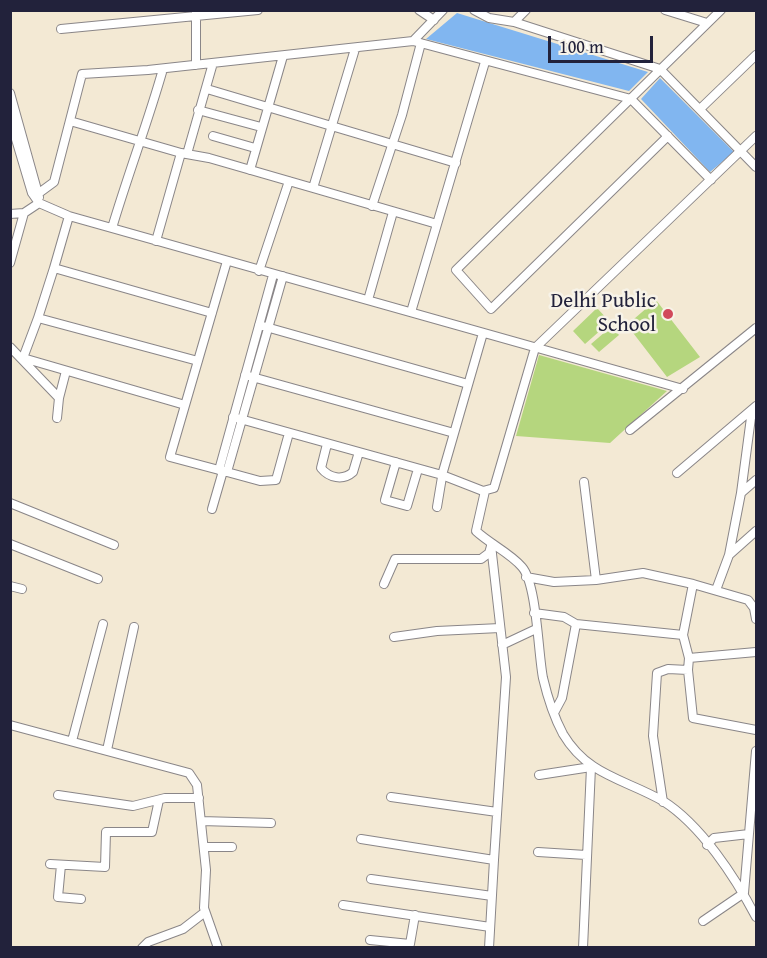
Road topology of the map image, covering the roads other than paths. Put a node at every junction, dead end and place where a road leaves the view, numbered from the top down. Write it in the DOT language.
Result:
graph roads {
  1 [pos="258,10"];
  2 [pos="419,10"];
  3 [pos="443,10"];
  4 [pos="474,10"];
  5 [pos="526,10"];
  6 [pos="665,10"];
  7 [pos="247,11"];
  8 [pos="196,13"];
  9 [pos="712,15"];
  10 [pos="434,20"];
  11 [pos="514,22"];
  12 [pos="61,29"];
  13 [pos="417,42"];
  14 [pos="355,50"];
  15 [pos="283,56"];
  16 [pos="756,56"];
  17 [pos="484,62"];
  18 [pos="213,63"];
  19 [pos="196,65"];
  20 [pos="163,69"];
  21 [pos="660,69"];
  22 [pos="207,89"];
  23 [pos="10,93"];
  24 [pos="631,99"];
  25 [pos="267,108"];
  26 [pos="700,109"];
  27 [pos="198,110"];
  28 [pos="10,119"];
  29 [pos="70,121"];
  30 [pos="332,126"];
  31 [pos="261,127"];
  32 [pos="213,136"];
  33 [pos="668,136"];
  34 [pos="756,136"];
  35 [pos="139,140"];
  36 [pos="393,144"];
  37 [pos="255,148"];
  38 [pos="741,151"];
  39 [pos="184,154"];
  40 [pos="456,163"];
  41 [pos="756,167"];
  42 [pos="250,170"];
  43 [pos="711,180"];
  44 [pos="289,181"];
  45 [pos="313,188"];
  46 [pos="39,193"];
  47 [pos="39,203"];
  48 [pos="372,206"];
  49 [pos="393,212"];
  50 [pos="24,213"];
  51 [pos="10,214"];
  52 [pos="69,216"];
  53 [pos="437,224"];
  54 [pos="112,228"];
  55 [pos="156,241"];
  56 [pos="226,261"];
  57 [pos="10,262"];
  58 [pos="54,268"];
  59 [pos="260,271"];
  60 [pos="273,275"];
  61 [pos="283,276"];
  62 [pos="368,300"];
  63 [pos="411,312"];
  64 [pos="212,313"];
  65 [pos="38,318"];
  66 [pos="263,327"];
  67 [pos="756,328"];
  68 [pos="483,333"];
  69 [pos="10,347"];
  70 [pos="535,348"];
  71 [pos="23,358"];
  72 [pos="198,360"];
  73 [pos="66,370"];
  74 [pos="249,376"];
  75 [pos="468,384"];
  76 [pos="683,389"];
  77 [pos="59,398"];
  78 [pos="185,405"];
  79 [pos="755,410"];
  80 [pos="57,418"];
  81 [pos="237,418"];
  82 [pos="630,430"];
  83 [pos="289,433"];
  84 [pos="454,433"];
  85 [pos="327,444"];
  86 [pos="359,452"];
  87 [pos="396,462"];
  88 [pos="418,469"];
  89 [pos="223,471"];
  90 [pos="677,473"];
  91 [pos="442,476"];
  92 [pos="756,480"];
  93 [pos="584,483"];
  94 [pos="485,491"];
  95 [pos="741,493"];
  96 [pos="10,503"];
  97 [pos="437,507"];
  98 [pos="212,509"];
  99 [pos="756,531"];
  100 [pos="10,544"];
  101 [pos="114,545"];
  102 [pos="491,545"];
  103 [pos="729,555"];
  104 [pos="526,577"];
  105 [pos="98,579"];
  106 [pos="596,580"];
  107 [pos="384,584"];
  108 [pos="693,584"];
  109 [pos="10,585"];
  110 [pos="22,589"];
  111 [pos="716,590"];
  112 [pos="534,613"];
  113 [pos="756,619"];
  114 [pos="102,624"];
  115 [pos="576,624"];
  116 [pos="134,627"];
  117 [pos="500,628"];
  118 [pos="536,629"];
  119 [pos="683,635"];
  120 [pos="394,637"];
  121 [pos="502,645"];
  122 [pos="756,652"];
  123 [pos="689,658"];
  124 [pos="688,670"];
  125 [pos="555,711"];
  126 [pos="10,724"];
  127 [pos="756,730"];
  128 [pos="72,741"];
  129 [pos="107,750"];
  130 [pos="756,751"];
  131 [pos="591,767"];
  132 [pos="539,775"];
  133 [pos="58,795"];
  134 [pos="391,797"];
  135 [pos="199,798"];
  136 [pos="159,800"];
  137 [pos="663,802"];
  138 [pos="497,812"];
  139 [pos="201,821"];
  140 [pos="271,823"];
  141 [pos="749,834"];
  142 [pos="361,839"];
  143 [pos="707,845"];
  144 [pos="204,847"];
  145 [pos="232,847"];
  146 [pos="538,852"];
  147 [pos="586,855"];
  148 [pos="494,860"];
  149 [pos="50,864"];
  150 [pos="60,865"];
  151 [pos="371,879"];
  152 [pos="744,894"];
  153 [pos="492,896"];
  154 [pos="81,899"];
  155 [pos="342,905"];
  156 [pos="205,912"];
  157 [pos="415,915"];
  158 [pos="756,917"];
  159 [pos="703,921"];
  160 [pos="490,927"];
  161 [pos="370,940"];
  162 [pos="142,948"];
  163 [pos="218,948"];
  164 [pos="489,948"];
  165 [pos="583,948"];
  1 -- 7 [label="street"];
  2 -- 10 [label="street"];
  3 -- 10 [label="street"];
  4 -- 11 [label="street"];
  5 -- 11 [label="street"];
  6 -- 9 [label="street"];
  7 -- 8 [label="street"];
  8 -- 12 [label="street"];
  8 -- 19 [label="street"];
  9 -- 21 [label="street"];
  10 -- 13 [label="street"];
  11 -- 21 [label="street"];
  13 -- 14 [label="street"];
  13 -- 17 [label="street"];
  13 -- 36 [label="street"];
  14 -- 15 [label="street"];
  14 -- 30 [label="street"];
  15 -- 18 [label="street"];
  15 -- 25 [label="street"];
  16 -- 26 [label="street"];
  17 -- 24 [label="street"];
  17 -- 40 [label="street"];
  18 -- 19 [label="street"];
  18 -- 22 [label="street"];
  19 -- 20 [label="street"];
  20 -- 29 [label="street"];
  20 -- 35 [label="street"];
  21 -- 24 [label="street"];
  21 -- 26 [label="street"];
  22 -- 25 [label="street"];
  22 -- 27 [label="street"];
  23 -- 46 [label="street"];
  24 -- 33 [label="street"];
  24 -- 33 [label="street"];
  25 -- 30 [label="street"];
  25 -- 31 [label="street"];
  26 -- 38 [label="street"];
  27 -- 31 [label="street"];
  27 -- 39 [label="street"];
  28 -- 47 [label="street"];
  29 -- 35 [label="street"];
  29 -- 46 [label="street"];
  30 -- 36 [label="street"];
  30 -- 45 [label="street"];
  31 -- 37 [label="street"];
  32 -- 37 [label="street"];
  33 -- 43 [label="street"];
  34 -- 38 [label="street"];
  35 -- 39 [label="street"];
  35 -- 54 [label="street"];
  36 -- 40 [label="street"];
  36 -- 48 [label="street"];
  37 -- 42 [label="street"];
  38 -- 41 [label="street"];
  38 -- 43 [label="street"];
  39 -- 42 [label="street"];
  39 -- 55 [label="street"];
  40 -- 53 [label="street"];
  42 -- 44 [label="street"];
  43 -- 70 [label="street"];
  44 -- 45 [label="street"];
  44 -- 59 [label="street"];
  45 -- 48 [label="street"];
  46 -- 47 [label="street"];
  47 -- 50 [label="street"];
  47 -- 52 [label="street"];
  48 -- 49 [label="street"];
  49 -- 53 [label="street"];
  49 -- 62 [label="street"];
  50 -- 51 [label="street"];
  50 -- 57 [label="street"];
  52 -- 54 [label="street"];
  52 -- 58 [label="street"];
  53 -- 63 [label="street"];
  54 -- 55 [label="street"];
  55 -- 56 [label="street"];
  56 -- 59 [label="street"];
  56 -- 64 [label="street"];
  58 -- 64 [label="street"];
  58 -- 65 [label="street"];
  59 -- 60 [label="street"];
  60 -- 61 [label="street"];
  60 -- 66 [label="street"];
  61 -- 62 [label="street"];
  61 -- 66 [label="street"];
  62 -- 63 [label="street"];
  63 -- 68 [label="street"];
  64 -- 72 [label="street"];
  65 -- 71 [label="street"];
  65 -- 72 [label="street"];
  66 -- 74 [label="street"];
  66 -- 75 [label="street"];
  67 -- 76 [label="street"];
  68 -- 70 [label="street"];
  68 -- 75 [label="street"];
  69 -- 71 [label="street"];
  70 -- 76 [label="street"];
  70 -- 94 [label="street"];
  71 -- 73 [label="street"];
  71 -- 77 [label="street"];
  72 -- 78 [label="street"];
  73 -- 77 [label="street"];
  73 -- 78 [label="street"];
  74 -- 81 [label="street"];
  74 -- 84 [label="street"];
  75 -- 84 [label="street"];
  76 -- 82 [label="street"];
  77 -- 80 [label="street"];
  78 -- 89 [label="street"];
  79 -- 90 [label="street"];
  79 -- 95 [label="street"];
  81 -- 83 [label="street"];
  81 -- 89 [label="street"];
  83 -- 85 [label="street"];
  83 -- 89 [label="street"];
  84 -- 91 [label="street"];
  85 -- 86 [label="street"];
  85 -- 86 [label="street"];
  86 -- 87 [label="street"];
  87 -- 88 [label="street"];
  87 -- 88 [label="street"];
  88 -- 91 [label="street"];
  89 -- 98 [label="street"];
  91 -- 94 [label="street"];
  91 -- 97 [label="street"];
  92 -- 95 [label="street"];
  93 -- 106 [label="street"];
  94 -- 102 [label="street"];
  95 -- 103 [label="street"];
  96 -- 101 [label="street"];
  99 -- 103 [label="street"];
  100 -- 105 [label="street"];
  102 -- 104 [label="street"];
  102 -- 107 [label="street"];
  102 -- 117 [label="street"];
  103 -- 111 [label="street"];
  104 -- 106 [label="street"];
  104 -- 112 [label="street"];
  106 -- 108 [label="street"];
  108 -- 111 [label="street"];
  108 -- 119 [label="street"];
  109 -- 110 [label="street"];
  111 -- 113 [label="street"];
  112 -- 115 [label="street"];
  112 -- 118 [label="street"];
  114 -- 128 [label="street"];
  115 -- 119 [label="street"];
  115 -- 125 [label="street"];
  116 -- 129 [label="street"];
  117 -- 120 [label="street"];
  117 -- 121 [label="street"];
  118 -- 121 [label="street"];
  118 -- 125 [label="street"];
  119 -- 123 [label="street"];
  121 -- 138 [label="street"];
  122 -- 123 [label="street"];
  123 -- 124 [label="street"];
  124 -- 127 [label="street"];
  124 -- 137 [label="street"];
  125 -- 131 [label="street"];
  126 -- 128 [label="street"];
  128 -- 129 [label="street"];
  129 -- 135 [label="street"];
  130 -- 141 [label="street"];
  131 -- 132 [label="street"];
  131 -- 137 [label="street"];
  131 -- 147 [label="street"];
  133 -- 136 [label="street"];
  134 -- 138 [label="street"];
  135 -- 136 [label="street"];
  135 -- 139 [label="street"];
  136 -- 150 [label="street"];
  137 -- 143 [label="street"];
  138 -- 148 [label="street"];
  139 -- 140 [label="street"];
  139 -- 144 [label="street"];
  141 -- 143 [label="street"];
  141 -- 152 [label="street"];
  142 -- 148 [label="street"];
  143 -- 152 [label="street"];
  144 -- 145 [label="street"];
  144 -- 156 [label="street"];
  146 -- 147 [label="street"];
  147 -- 165 [label="street"];
  148 -- 153 [label="street"];
  149 -- 150 [label="street"];
  150 -- 154 [label="street"];
  151 -- 153 [label="street"];
  152 -- 158 [label="street"];
  152 -- 159 [label="street"];
  153 -- 160 [label="street"];
  155 -- 157 [label="street"];
  156 -- 162 [label="street"];
  156 -- 163 [label="street"];
  157 -- 160 [label="street"];
  157 -- 161 [label="street"];
  160 -- 164 [label="street"];
}
